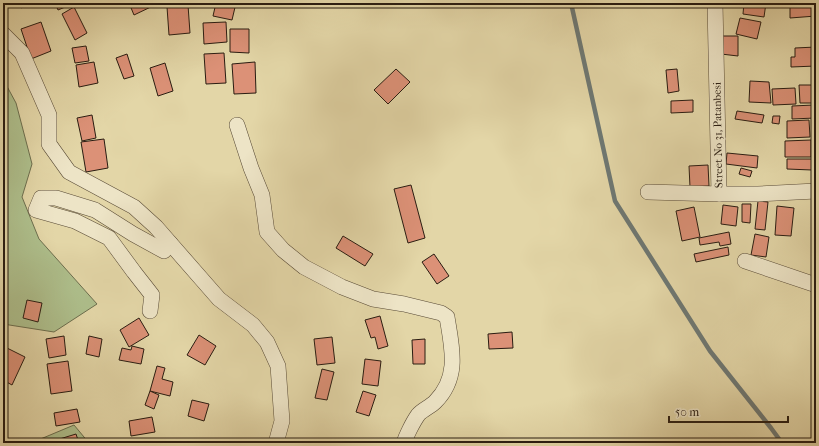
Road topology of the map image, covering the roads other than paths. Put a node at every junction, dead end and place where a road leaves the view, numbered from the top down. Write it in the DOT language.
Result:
graph roads {
  1 [pos="716,3"];
  2 [pos="3,34"];
  3 [pos="237,125"];
  4 [pos="816,191"];
  5 [pos="648,192"];
  6 [pos="719,194"];
  7 [pos="170,243"];
  8 [pos="745,261"];
  9 [pos="816,285"];
  10 [pos="150,311"];
  11 [pos="276,443"];
  12 [pos="404,443"];
  1 -- 6 [label="street, Street No 31, Patanbesi"];
  2 -- 7 [label="street"];
  3 -- 12 [label="street"];
  4 -- 6 [label="street, Street No 31, Patanbesi"];
  5 -- 6 [label="street"];
  7 -- 10 [label="street"];
  7 -- 11 [label="street"];
  8 -- 9 [label="street"];
}
